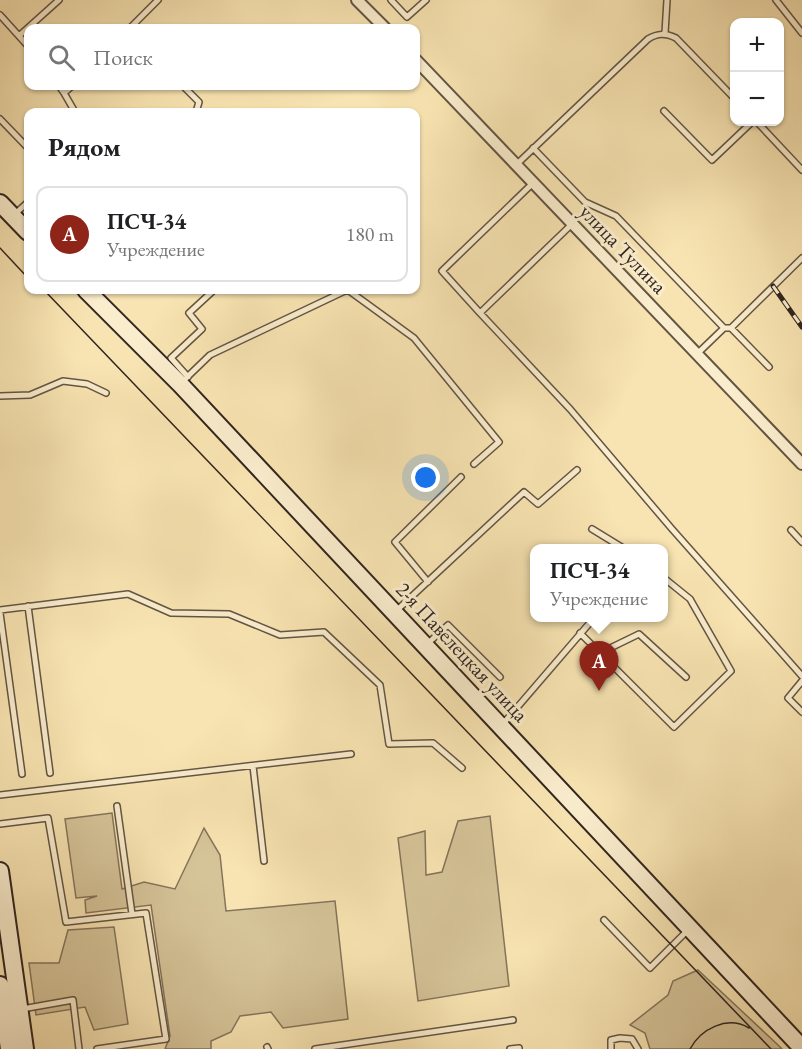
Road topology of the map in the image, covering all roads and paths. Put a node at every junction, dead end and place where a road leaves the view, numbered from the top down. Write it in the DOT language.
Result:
graph roads {
  1 [pos="59,0"];
  2 [pos="158,0"];
  3 [pos="357,0"];
  4 [pos="391,0"];
  5 [pos="426,0"];
  6 [pos="667,0"];
  7 [pos="776,0"];
  8 [pos="0,15"];
  9 [pos="32,24"];
  10 [pos="134,24"];
  11 [pos="381,24"];
  12 [pos="24,31"];
  13 [pos="665,33"];
  14 [pos="802,33"];
  15 [pos="20,35"];
  16 [pos="24,40"];
  17 [pos="420,64"];
  18 [pos="61,90"];
  19 [pos="67,90"];
  20 [pos="187,90"];
  21 [pos="64,93"];
  22 [pos="730,93"];
  23 [pos="73,108"];
  24 [pos="197,108"];
  25 [pos="664,111"];
  26 [pos="0,119"];
  27 [pos="748,126"];
  28 [pos="761,126"];
  29 [pos="24,144"];
  30 [pos="533,148"];
  31 [pos="516,165"];
  32 [pos="802,170"];
  33 [pos="533,183"];
  34 [pos="0,203"];
  35 [pos="24,206"];
  36 [pos="13,216"];
  37 [pos="572,224"];
  38 [pos="24,228"];
  39 [pos="802,258"];
  40 [pos="90,294"];
  41 [pos="210,294"];
  42 [pos="339,294"];
  43 [pos="353,294"];
  44 [pos="480,313"];
  45 [pos="728,328"];
  46 [pos="697,354"];
  47 [pos="769,367"];
  48 [pos="184,381"];
  49 [pos="106,393"];
  50 [pos="0,396"];
  51 [pos="474,464"];
  52 [pos="802,464"];
  53 [pos="577,470"];
  54 [pos="461,477"];
  55 [pos="592,529"];
  56 [pos="791,530"];
  57 [pos="802,542"];
  58 [pos="615,544"];
  59 [pos="428,582"];
  60 [pos="668,582"];
  61 [pos="28,606"];
  62 [pos="0,612"];
  63 [pos="394,613"];
  64 [pos="590,622"];
  65 [pos="580,633"];
  66 [pos="425,646"];
  67 [pos="600,653"];
  68 [pos="802,676"];
  69 [pos="500,677"];
  70 [pos="686,677"];
  71 [pos="802,681"];
  72 [pos="802,712"];
  73 [pos="500,727"];
  74 [pos="351,754"];
  75 [pos="253,766"];
  76 [pos="462,768"];
  77 [pos="50,772"];
  78 [pos="22,774"];
  79 [pos="0,795"];
  80 [pos="117,806"];
  81 [pos="0,824"];
  82 [pos="264,861"];
  83 [pos="0,872"];
  84 [pos="132,914"];
  85 [pos="604,920"];
  86 [pos="689,928"];
  87 [pos="0,985"];
  88 [pos="19,1009"];
  89 [pos="513,1020"];
  90 [pos="5,1039"];
  91 [pos="345,1047"];
  92 [pos="519,1048"];
  93 [pos="802,1048"];
  94 [pos="25,1049"];
  95 [pos="79,1049"];
  96 [pos="97,1049"];
  97 [pos="315,1049"];
  98 [pos="510,1049"];
  99 [pos="611,1049"];
  100 [pos="638,1049"];
  1 -- 9 [label="lane"];
  2 -- 10 [label="lane"];
  3 -- 11 [label="street"];
  4 -- 5 [label="lane"];
  6 -- 13 [label="lane"];
  7 -- 14 [label="lane"];
  8 -- 15 [label="lane"];
  12 -- 15 [label="lane"];
  13 -- 22 [label="lane"];
  13 -- 30 [label="lane"];
  15 -- 16 [label="lane"];
  17 -- 31 [label="street, улица Тулина"];
  18 -- 21 [label="lane"];
  19 -- 21 [label="lane"];
  20 -- 24 [label="lane"];
  21 -- 23 [label="lane"];
  25 -- 27 [label="lane"];
  26 -- 29 [label="lane"];
  28 -- 32 [label="lane"];
  30 -- 31 [label="lane"];
  30 -- 45 [label="lane"];
  31 -- 33 [label="street, улица Тулина"];
  33 -- 37 [label="street, улица Тулина"];
  33 -- 44 [label="lane"];
  34 -- 36 [label="main road"];
  35 -- 36 [label="lane"];
  36 -- 38 [label="main road"];
  37 -- 44 [label="lane"];
  37 -- 46 [label="street, улица Тулина"];
  39 -- 45 [label="lane"];
  40 -- 48 [label="main road, 2-я Павелецкая улица"];
  41 -- 48 [label="lane"];
  42 -- 48 [label="lane"];
  43 -- 51 [label="lane"];
  44 -- 68 [label="lane"];
  45 -- 46 [label="lane"];
  45 -- 47 [label="lane"];
  46 -- 52 [label="street, улица Тулина"];
  48 -- 63 [label="main road, 2-я Павелецкая улица"];
  49 -- 50 [label="lane"];
  53 -- 59 [label="lane"];
  54 -- 59 [label="lane"];
  55 -- 58 [label="lane"];
  56 -- 57 [label="lane"];
  59 -- 63 [label="lane"];
  60 -- 67 [label="lane"];
  61 -- 62 [label="lane"];
  61 -- 76 [label="lane"];
  61 -- 77 [label="lane"];
  62 -- 78 [label="lane"];
  63 -- 66 [label="main road, 2-я Павелецкая улица"];
  64 -- 65 [label="lane"];
  65 -- 67 [label="lane"];
  65 -- 73 [label="lane"];
  66 -- 69 [label="lane"];
  66 -- 73 [label="main road, 2-я Павелецкая улица"];
  67 -- 70 [label="lane"];
  71 -- 72 [label="lane"];
  73 -- 86 [label="main road, 2-я Павелецкая улица"];
  74 -- 75 [label="lane"];
  75 -- 79 [label="lane"];
  75 -- 82 [label="lane"];
  80 -- 84 [label="lane"];
  81 -- 84 [label="lane"];
  83 -- 88 [label="main road"];
  84 -- 96 [label="lane"];
  85 -- 86 [label="lane"];
  86 -- 93 [label="main road, 2-я Павелецкая улица"];
  87 -- 90 [label="main road"];
  88 -- 94 [label="main road"];
  88 -- 95 [label="lane"];
  89 -- 91 [label="lane"];
  91 -- 97 [label="lane"];
  92 -- 98 [label="lane"];
  99 -- 100 [label="lane"];
}
